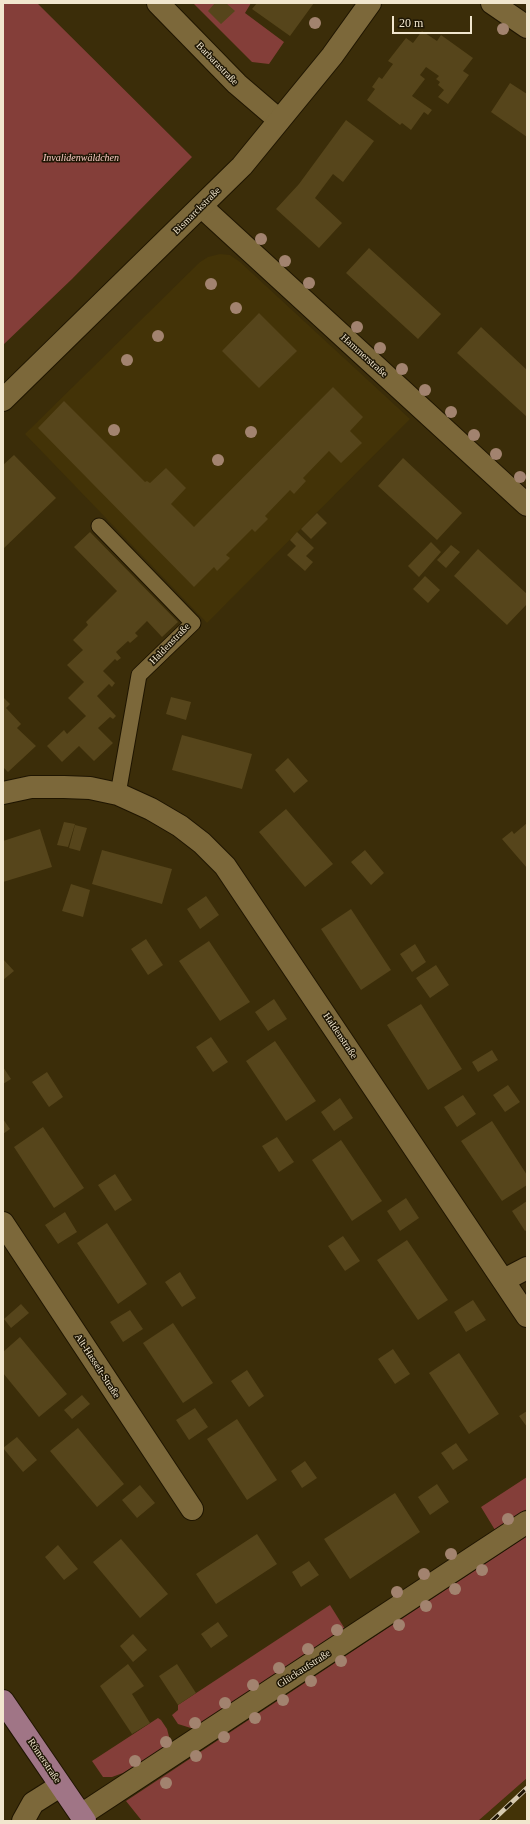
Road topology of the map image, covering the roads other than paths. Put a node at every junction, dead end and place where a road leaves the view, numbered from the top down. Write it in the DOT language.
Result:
graph roads {
  1 [pos="158,3"];
  2 [pos="370,3"];
  3 [pos="492,3"];
  4 [pos="527,27"];
  5 [pos="280,120"];
  6 [pos="202,208"];
  7 [pos="3,400"];
  8 [pos="527,505"];
  9 [pos="99,526"];
  10 [pos="3,793"];
  11 [pos="118,794"];
  12 [pos="3,1223"];
  13 [pos="527,1268"];
  14 [pos="504,1280"];
  15 [pos="527,1316"];
  16 [pos="192,1509"];
  17 [pos="527,1522"];
  18 [pos="3,1701"];
  19 [pos="60,1786"];
  20 [pos="83,1818"];
  21 [pos="23,1821"];
  1 -- 5 [label="street, Barbarastraße"];
  2 -- 5 [label="street, Bismarckstraße"];
  3 -- 4 [label="street"];
  5 -- 6 [label="street, Bismarckstraße"];
  6 -- 7 [label="street, Bismarckstraße"];
  6 -- 8 [label="street, Hammerstraße"];
  9 -- 11 [label="lane, Haldenstraße"];
  10 -- 11 [label="street, Haldenstraße"];
  11 -- 14 [label="street, Haldenstraße"];
  12 -- 16 [label="street, Alt-Hasselt-Straße"];
  13 -- 14 [label="street"];
  14 -- 15 [label="street, Haldenstraße"];
  17 -- 20 [label="street, Glückaufstraße"];
  18 -- 19 [label="main road, Römerstraße"];
  19 -- 20 [label="main road, Römerstraße"];
  19 -- 21 [label="street"];
}
